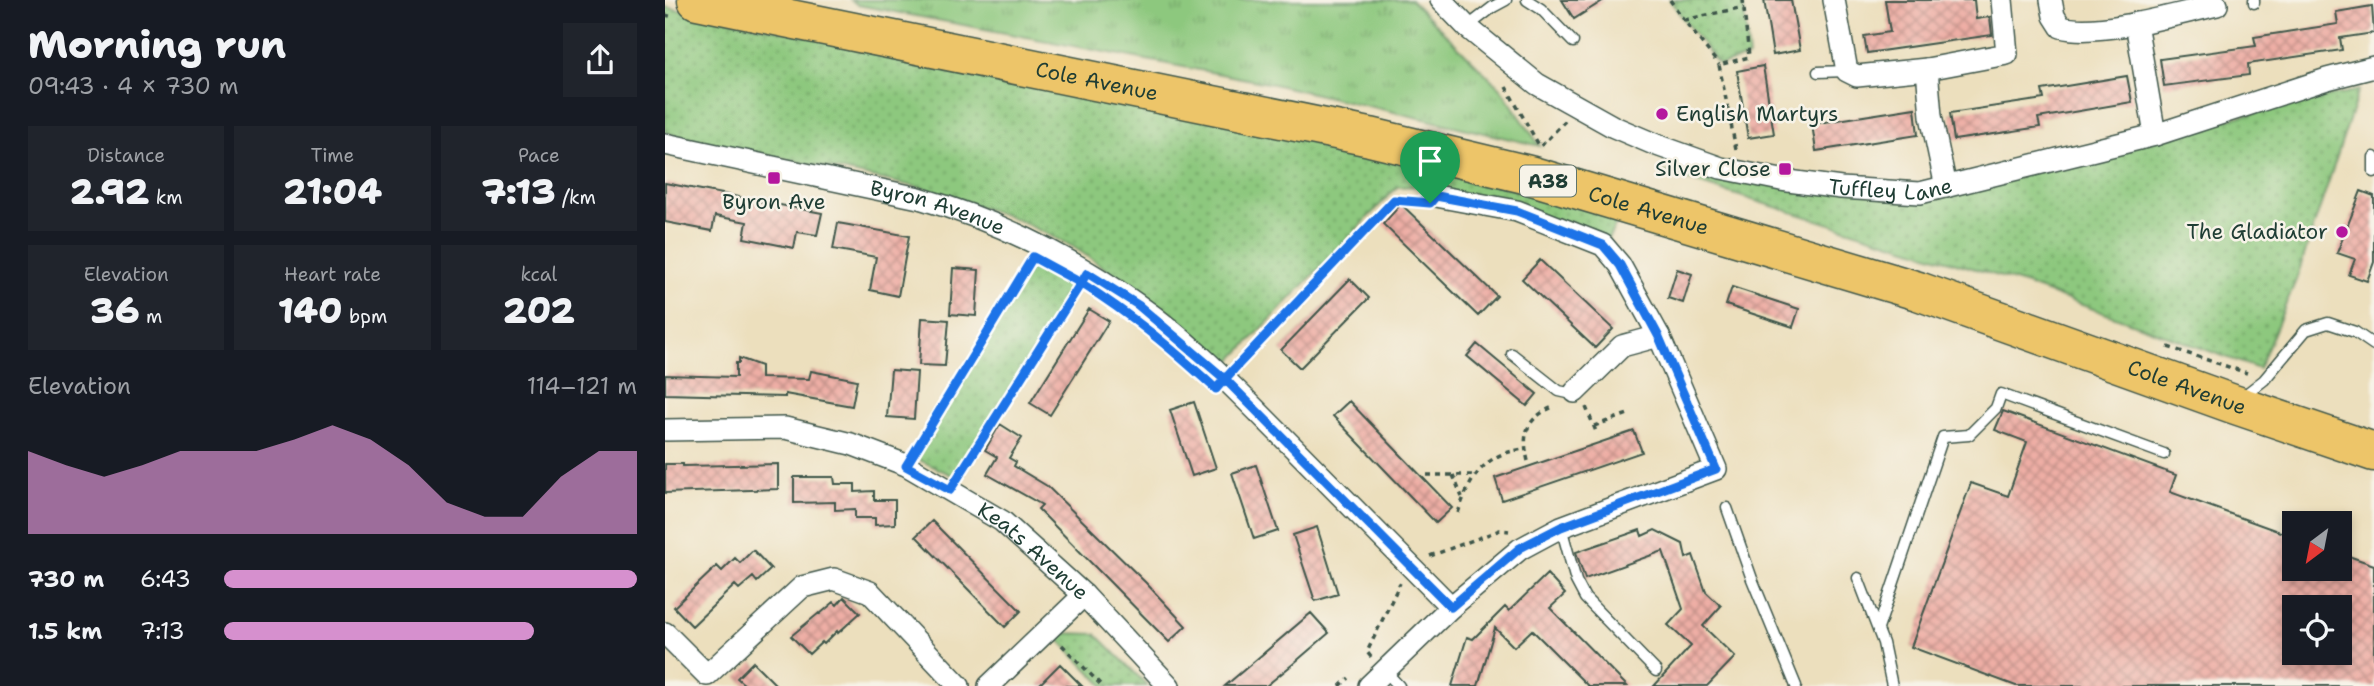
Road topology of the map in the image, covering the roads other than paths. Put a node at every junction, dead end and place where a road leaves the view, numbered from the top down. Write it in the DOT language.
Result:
graph roads {
  1 [pos="697,0"];
  2 [pos="1441,0"];
  3 [pos="1506,0"];
  4 [pos="1527,0"];
  5 [pos="1834,0"];
  6 [pos="2002,0"];
  7 [pos="2051,0"];
  8 [pos="2217,3"];
  9 [pos="2136,23"];
  10 [pos="1467,27"];
  11 [pos="1573,42"];
  12 [pos="2374,67"];
  13 [pos="1927,69"];
  14 [pos="1847,71"];
  15 [pos="1818,72"];
  16 [pos="2155,135"];
  17 [pos="665,144"];
  18 [pos="2374,156"];
  19 [pos="2374,172"];
  20 [pos="1946,187"];
  21 [pos="1436,196"];
  22 [pos="1659,337"];
  23 [pos="2374,345"];
  24 [pos="1512,354"];
  25 [pos="1574,399"];
  26 [pos="2233,404"];
  27 [pos="665,430"];
  28 [pos="2374,452"];
  29 [pos="2164,454"];
  30 [pos="1727,508"];
  31 [pos="1561,527"];
  32 [pos="1859,578"];
  33 [pos="1084,595"];
  34 [pos="1451,607"];
  35 [pos="1878,629"];
  36 [pos="665,633"];
  37 [pos="1385,671"];
  38 [pos="1656,671"];
  39 [pos="1362,679"];
  40 [pos="959,686"];
  41 [pos="989,686"];
  42 [pos="1169,686"];
  43 [pos="1796,686"];
  44 [pos="1892,686"];
  1 -- 26 [label="highway, Cole Avenue / A38"];
  2 -- 10 [label="street, Tuffley Lane"];
  3 -- 10 [label="lane"];
  4 -- 11 [label="lane"];
  5 -- 14 [label="street"];
  6 -- 13 [label="street"];
  7 -- 9 [label="street"];
  8 -- 9 [label="street"];
  9 -- 16 [label="street"];
  10 -- 20 [label="street, Tuffley Lane"];
  12 -- 16 [label="street, Tuffley Lane"];
  13 -- 14 [label="street"];
  13 -- 20 [label="street"];
  14 -- 15 [label="lane"];
  16 -- 20 [label="street, Tuffley Lane"];
  17 -- 34 [label="street, Byron Avenue"];
  18 -- 19 [label="lane"];
  21 -- 22 [label="street"];
  22 -- 25 [label="street"];
  22 -- 31 [label="street"];
  23 -- 26 [label="lane"];
  24 -- 25 [label="lane"];
  26 -- 28 [label="highway, Cole Avenue / A38"];
  27 -- 33 [label="street, Keats Avenue"];
  29 -- 35 [label="lane"];
  30 -- 43 [label="lane"];
  31 -- 34 [label="street"];
  31 -- 38 [label="lane"];
  32 -- 35 [label="lane"];
  33 -- 41 [label="street"];
  33 -- 42 [label="street, Keats Avenue"];
  34 -- 37 [label="street"];
  35 -- 44 [label="lane"];
  36 -- 40 [label="street"];
  37 -- 39 [label="street"];
}
